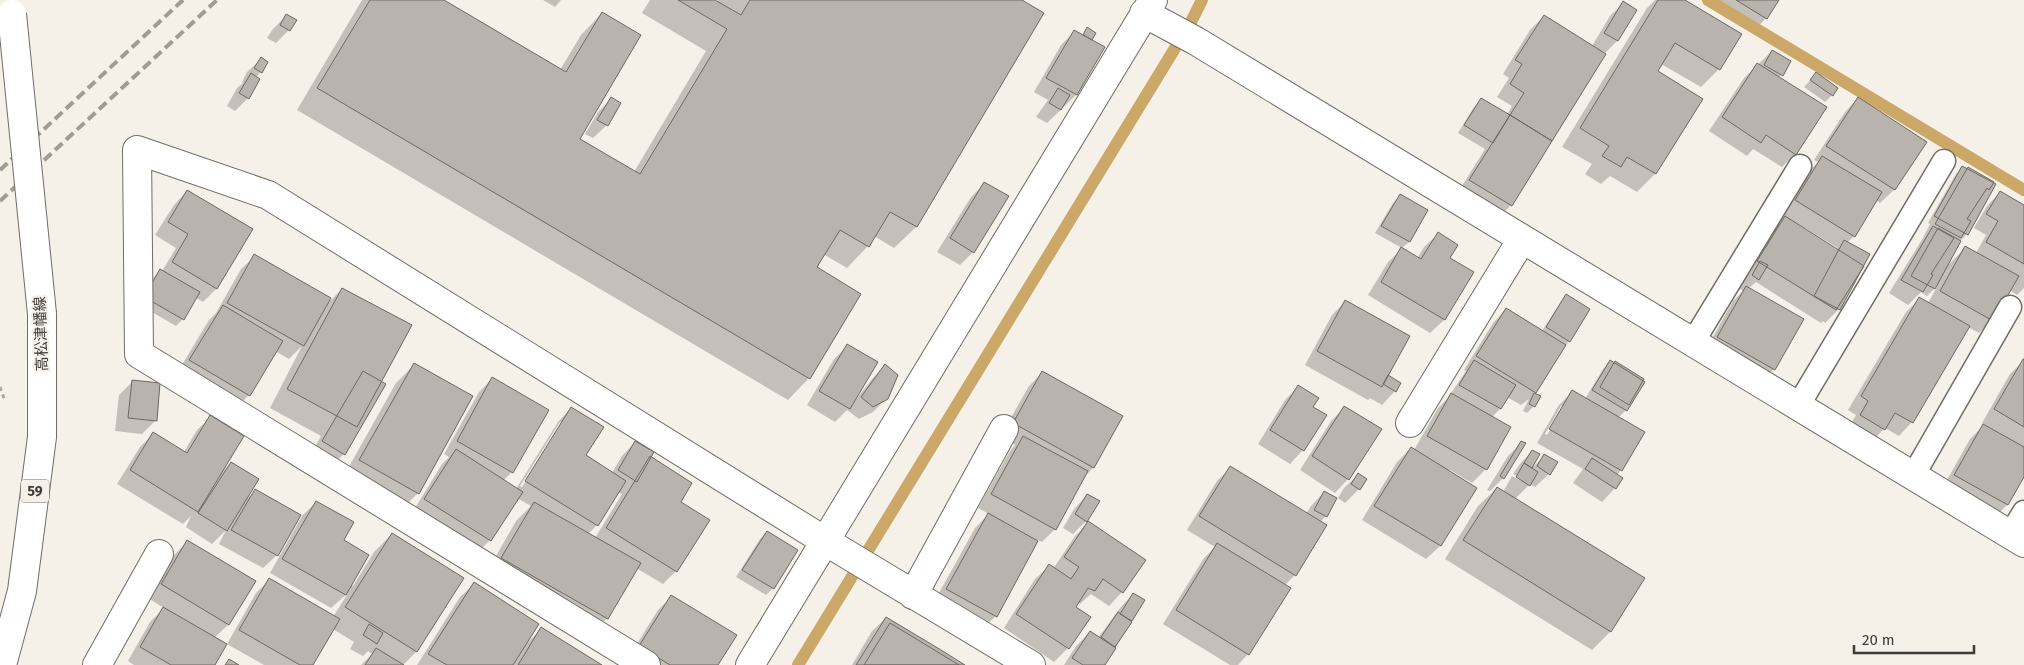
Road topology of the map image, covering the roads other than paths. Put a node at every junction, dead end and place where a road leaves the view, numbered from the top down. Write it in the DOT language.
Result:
graph roads {
  1 [pos="11,7"];
  2 [pos="1154,13"];
  3 [pos="1944,161"];
  4 [pos="1800,166"];
  5 [pos="1522,239"];
  6 [pos="2010,308"];
  7 [pos="1693,342"];
  8 [pos="1798,406"];
  9 [pos="1410,423"];
  10 [pos="1004,429"];
  11 [pos="1913,476"];
  12 [pos="2019,530"];
  13 [pos="836,548"];
  14 [pos="159,554"];
  15 [pos="913,595"];
  16 [pos="2,665"];
  17 [pos="97,665"];
  18 [pos="646,665"];
  19 [pos="750,665"];
  20 [pos="1030,665"];
  1 -- 16 [label="street, 高松津幡線 / 59, bridge"];
  2 -- 5 [label="street"];
  2 -- 13 [label="street"];
  3 -- 8 [label="lane"];
  4 -- 7 [label="lane"];
  5 -- 7 [label="street"];
  5 -- 9 [label="street"];
  6 -- 11 [label="lane"];
  7 -- 8 [label="street"];
  8 -- 11 [label="street"];
  10 -- 15 [label="street"];
  11 -- 12 [label="street"];
  13 -- 15 [label="street"];
  13 -- 18 [label="street"];
  13 -- 19 [label="street"];
  14 -- 17 [label="street"];
  15 -- 20 [label="street"];
}
